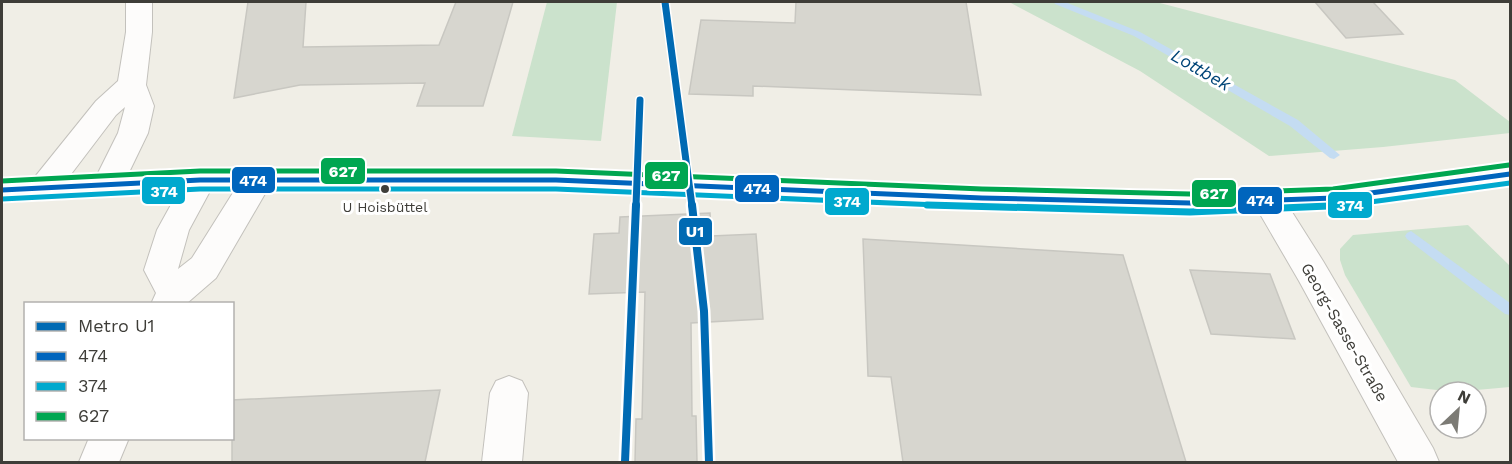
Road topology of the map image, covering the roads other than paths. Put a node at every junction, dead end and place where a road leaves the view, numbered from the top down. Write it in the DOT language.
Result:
graph roads {
  1 [pos="139,2"];
  2 [pos="132,85"];
  3 [pos="1510,174"];
  4 [pos="200,180"];
  5 [pos="257,180"];
  6 [pos="109,183"];
  7 [pos="45,186"];
  8 [pos="2,190"];
  9 [pos="1269,202"];
  10 [pos="170,298"];
  11 [pos="509,393"];
  12 [pos="108,440"];
  13 [pos="99,462"];
  14 [pos="502,462"];
  15 [pos="1419,462"];
  1 -- 2 [label="street"];
  2 -- 6 [label="street"];
  2 -- 7 [label="street"];
  3 -- 9 [label="main road"];
  4 -- 5 [label="main road"];
  4 -- 6 [label="main road"];
  4 -- 10 [label="street"];
  5 -- 9 [label="main road"];
  5 -- 10 [label="street"];
  6 -- 7 [label="main road"];
  7 -- 8 [label="main road"];
  9 -- 15 [label="street, Georg-Sasse-Straße"];
  11 -- 14 [label="street"];
  12 -- 13 [label="street"];
}
